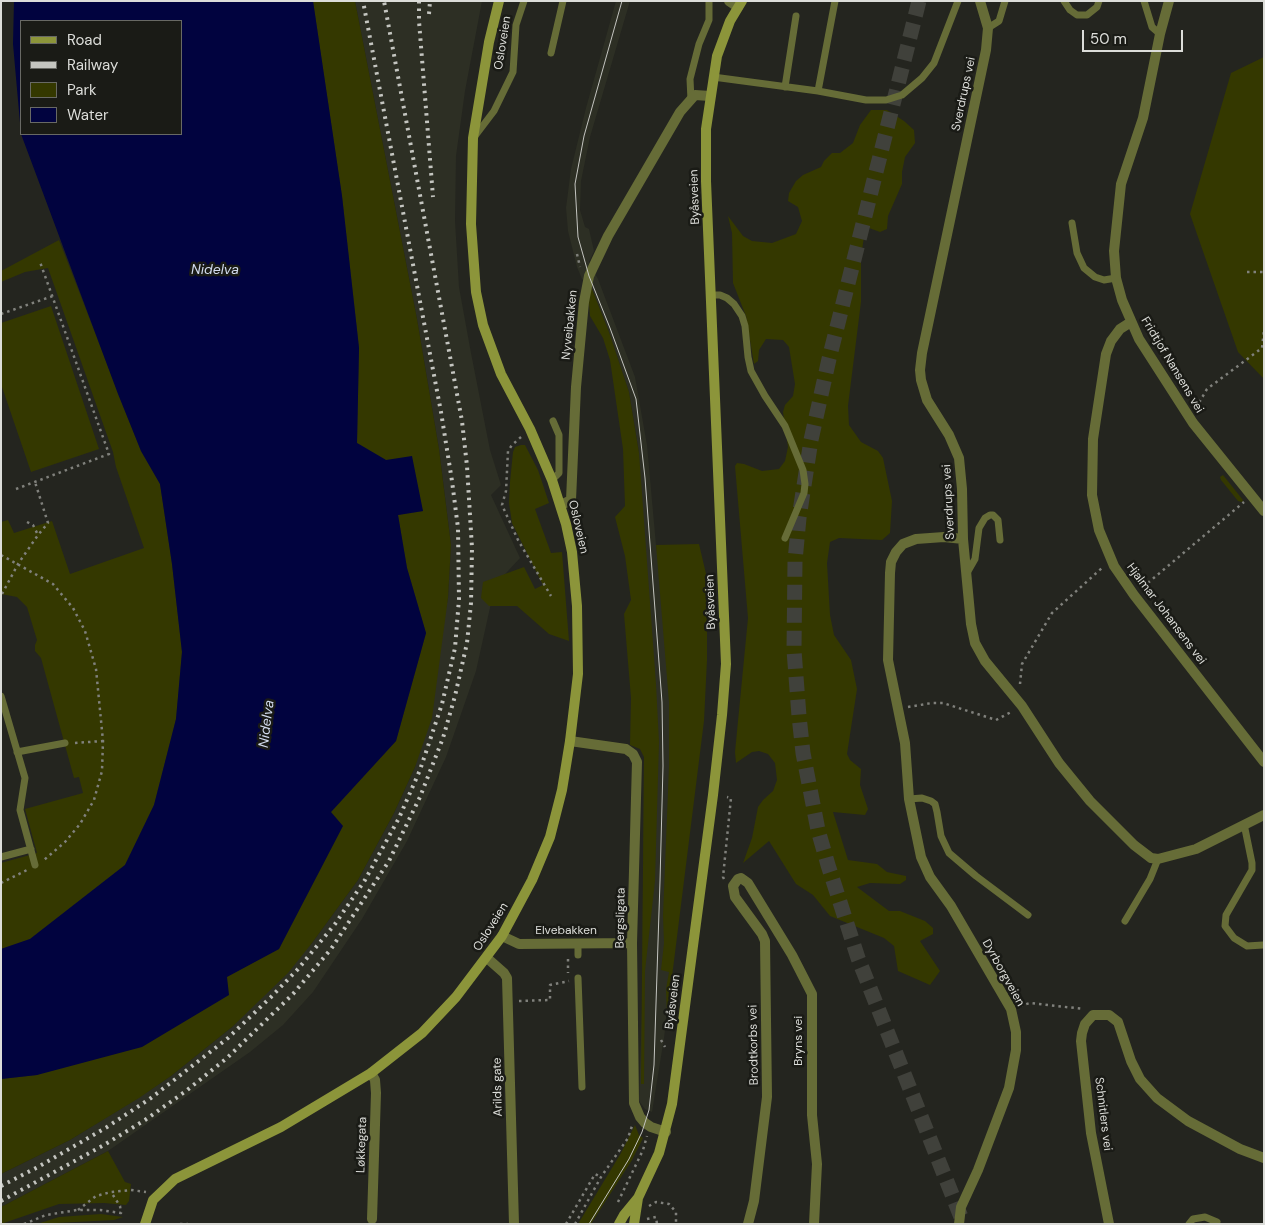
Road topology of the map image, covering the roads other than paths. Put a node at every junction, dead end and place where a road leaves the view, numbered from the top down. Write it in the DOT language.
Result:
graph roads {
  1 [pos="499,1"];
  2 [pos="524,1"];
  3 [pos="563,1"];
  4 [pos="709,1"];
  5 [pos="729,1"];
  6 [pos="835,1"];
  7 [pos="958,1"];
  8 [pos="980,1"];
  9 [pos="1005,1"];
  10 [pos="1064,1"];
  11 [pos="1099,1"];
  12 [pos="1144,1"];
  13 [pos="1169,1"];
  14 [pos="740,4"];
  15 [pos="796,16"];
  16 [pos="988,28"];
  17 [pos="1160,34"];
  18 [pos="551,53"];
  19 [pos="713,77"];
  20 [pos="785,87"];
  21 [pos="818,91"];
  22 [pos="710,96"];
  23 [pos="691,100"];
  24 [pos="473,138"];
  25 [pos="1072,223"];
  26 [pos="1116,278"];
  27 [pos="711,295"];
  28 [pos="1131,322"];
  29 [pos="553,421"];
  30 [pos="552,480"];
  31 [pos="561,505"];
  32 [pos="1264,511"];
  33 [pos="785,538"];
  34 [pos="963,540"];
  35 [pos="1000,540"];
  36 [pos="967,573"];
  37 [pos="1,696"];
  38 [pos="570,741"];
  39 [pos="65,743"];
  40 [pos="17,752"];
  41 [pos="1264,762"];
  42 [pos="909,799"];
  43 [pos="1264,815"];
  44 [pos="1244,824"];
  45 [pos="31,849"];
  46 [pos="1,857"];
  47 [pos="1158,859"];
  48 [pos="35,866"];
  49 [pos="741,878"];
  50 [pos="1028,915"];
  51 [pos="1125,922"];
  52 [pos="502,936"];
  53 [pos="632,943"];
  54 [pos="1263,945"];
  55 [pos="487,958"];
  56 [pos="578,978"];
  57 [pos="371,1073"];
  58 [pos="582,1087"];
  59 [pos="666,1132"];
  60 [pos="1264,1158"];
  61 [pos="638,1198"];
  62 [pos="372,1219"];
  63 [pos="1217,1222"];
  64 [pos="144,1224"];
  65 [pos="514,1224"];
  66 [pos="619,1224"];
  67 [pos="634,1224"];
  68 [pos="748,1224"];
  69 [pos="814,1224"];
  70 [pos="960,1224"];
  71 [pos="1109,1224"];
  72 [pos="1189,1224"];
  1 -- 24 [label="street, Osloveien"];
  2 -- 24 [label="lane, Osloveien"];
  3 -- 18 [label="lane"];
  4 -- 23 [label="lane"];
  5 -- 14 [label="street"];
  6 -- 21 [label="lane"];
  7 -- 21 [label="lane"];
  8 -- 16 [label="street, Sverdrups vei"];
  9 -- 16 [label="lane"];
  10 -- 11 [label="lane"];
  12 -- 17 [label="lane"];
  13 -- 17 [label="street, Fridtjof Nansens vei"];
  14 -- 19 [label="street, Byåsveien"];
  15 -- 20 [label="lane"];
  16 -- 34 [label="street, Sverdrups vei"];
  17 -- 26 [label="street, Fridtjof Nansens vei"];
  19 -- 20 [label="lane"];
  19 -- 22 [label="street, Byåsveien"];
  20 -- 21 [label="lane"];
  22 -- 23 [label="street"];
  22 -- 27 [label="street, Byåsveien"];
  23 -- 31 [label="street, Nyveibakken"];
  24 -- 30 [label="street, Osloveien"];
  25 -- 26 [label="lane"];
  26 -- 28 [label="street, Fridtjof Nansens vei"];
  27 -- 33 [label="lane"];
  27 -- 59 [label="street, Byåsveien"];
  28 -- 32 [label="street, Fridtjof Nansens vei"];
  28 -- 41 [label="street, Hjalmar Johansens vei"];
  29 -- 30 [label="lane"];
  30 -- 31 [label="street, Osloveien"];
  31 -- 38 [label="street, Osloveien"];
  34 -- 36 [label="street, Sverdrups vei"];
  34 -- 42 [label="street, Dyrborgveien"];
  35 -- 36 [label="lane"];
  36 -- 47 [label="street, Sverdrups vei"];
  37 -- 40 [label="lane"];
  38 -- 52 [label="street, Osloveien"];
  38 -- 53 [label="street, Bergsligata"];
  39 -- 40 [label="lane"];
  40 -- 45 [label="lane"];
  42 -- 50 [label="lane"];
  42 -- 70 [label="street, Dyrborgveien"];
  43 -- 44 [label="street"];
  44 -- 47 [label="street"];
  44 -- 54 [label="lane"];
  45 -- 46 [label="lane"];
  45 -- 48 [label="lane"];
  47 -- 51 [label="lane"];
  49 -- 68 [label="street, Brodtkorbs vei"];
  49 -- 69 [label="street, Bryns vei"];
  52 -- 53 [label="street, Elvebakken"];
  52 -- 55 [label="street, Osloveien"];
  53 -- 59 [label="street, Bergsligata"];
  55 -- 57 [label="street, Osloveien"];
  55 -- 65 [label="street, Arilds gate"];
  56 -- 58 [label="lane"];
  57 -- 62 [label="street, Løkkegata"];
  57 -- 64 [label="street, Osloveien"];
  59 -- 61 [label="street, Byåsveien"];
  60 -- 71 [label="street, Schnitlers vei"];
  61 -- 66 [label="street, Byåsveien"];
  61 -- 67 [label="street, Byåsveien"];
  63 -- 72 [label="lane"];
}
